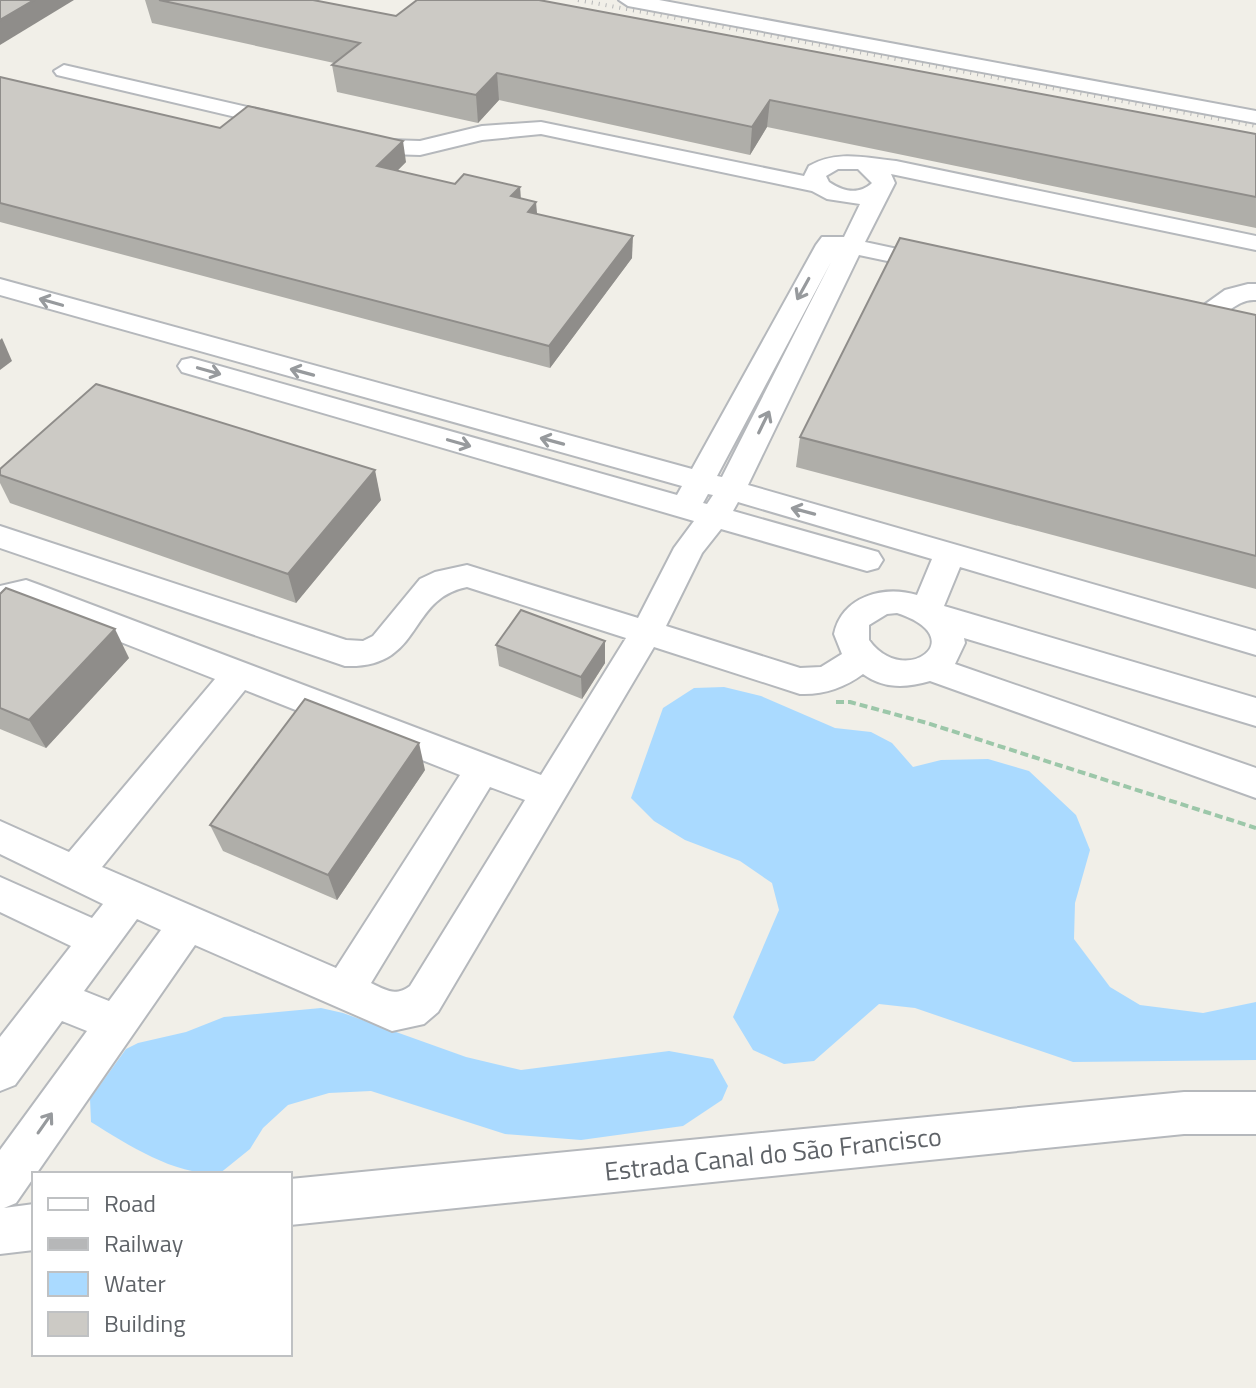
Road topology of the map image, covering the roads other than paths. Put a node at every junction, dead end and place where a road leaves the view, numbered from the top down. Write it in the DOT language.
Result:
graph roads {
  1 [pos="628,0"];
  2 [pos="64,71"];
  3 [pos="249,114"];
  4 [pos="1256,117"];
  5 [pos="220,129"];
  6 [pos="311,129"];
  7 [pos="341,136"];
  8 [pos="866,165"];
  9 [pos="926,175"];
  10 [pos="822,182"];
  11 [pos="881,187"];
  12 [pos="1256,243"];
  13 [pos="841,244"];
  14 [pos="958,269"];
  15 [pos="0,287"];
  16 [pos="1256,292"];
  17 [pos="0,308"];
  18 [pos="1158,311"];
  19 [pos="157,344"];
  20 [pos="771,348"];
  21 [pos="797,355"];
  22 [pos="428,407"];
  23 [pos="409,429"];
  24 [pos="692,495"];
  25 [pos="723,503"];
  26 [pos="0,537"];
  27 [pos="873,546"];
  28 [pos="689,548"];
  29 [pos="950,553"];
  30 [pos="0,598"];
  31 [pos="870,606"];
  32 [pos="933,614"];
  33 [pos="646,633"];
  34 [pos="1256,643"];
  35 [pos="862,656"];
  36 [pos="932,669"];
  37 [pos="238,675"];
  38 [pos="1256,712"];
  39 [pos="483,768"];
  40 [pos="1256,783"];
  41 [pos="549,794"];
  42 [pos="0,837"];
  43 [pos="76,871"];
  44 [pos="0,894"];
  45 [pos="130,898"];
  46 [pos="189,922"];
  47 [pos="99,940"];
  48 [pos="344,991"];
  49 [pos="56,998"];
  50 [pos="116,1024"];
  51 [pos="0,1071"];
  52 [pos="1256,1113"];
  53 [pos="38,1172"];
  54 [pos="32,1183"];
  55 [pos="292,1202"];
  56 [pos="9,1226"];
  1 -- 4 [label="street"];
  2 -- 3 [label="street"];
  3 -- 5 [label="street"];
  3 -- 6 [label="street"];
  7 -- 10 [label="street"];
  8 -- 9 [label="street"];
  8 -- 10 [label="street"];
  8 -- 11 [label="street"];
  9 -- 11 [label="street"];
  9 -- 12 [label="street"];
  10 -- 11 [label="street"];
  10 -- 13 [label="street"];
  11 -- 13 [label="street"];
  13 -- 14 [label="street"];
  13 -- 20 [label="street, one-way"];
  13 -- 21 [label="street"];
  19 -- 15 [label="street, one-way"];
  16 -- 18 [label="street"];
  17 -- 19 [label="street"];
  22 -- 19 [label="street, one-way"];
  19 -- 23 [label="street, one-way"];
  20 -- 21 [label="street"];
  20 -- 24 [label="street"];
  25 -- 21 [label="street, one-way"];
  22 -- 23 [label="street"];
  24 -- 22 [label="street, one-way"];
  23 -- 24 [label="street, one-way"];
  24 -- 25 [label="street"];
  24 -- 28 [label="street"];
  25 -- 27 [label="street"];
  25 -- 28 [label="street"];
  26 -- 33 [label="street"];
  27 -- 29 [label="street"];
  27 -- 31 [label="street"];
  28 -- 33 [label="street"];
  29 -- 32 [label="street"];
  29 -- 34 [label="street"];
  30 -- 37 [label="street"];
  31 -- 32 [label="street"];
  31 -- 35 [label="street"];
  32 -- 36 [label="street"];
  32 -- 38 [label="street"];
  33 -- 35 [label="street"];
  33 -- 41 [label="street"];
  35 -- 36 [label="street"];
  36 -- 40 [label="street"];
  37 -- 39 [label="street"];
  37 -- 43 [label="street"];
  39 -- 41 [label="street"];
  39 -- 48 [label="street"];
  41 -- 48 [label="street"];
  42 -- 43 [label="street"];
  43 -- 45 [label="street"];
  44 -- 47 [label="street"];
  45 -- 46 [label="street"];
  45 -- 47 [label="street"];
  46 -- 48 [label="street"];
  46 -- 50 [label="street"];
  47 -- 49 [label="street"];
  49 -- 50 [label="street"];
  49 -- 51 [label="street"];
  53 -- 50 [label="street, one-way"];
  52 -- 55 [label="street, Estrada Canal do São Francisco"];
  56 -- 54 [label="street, one-way"];
}
